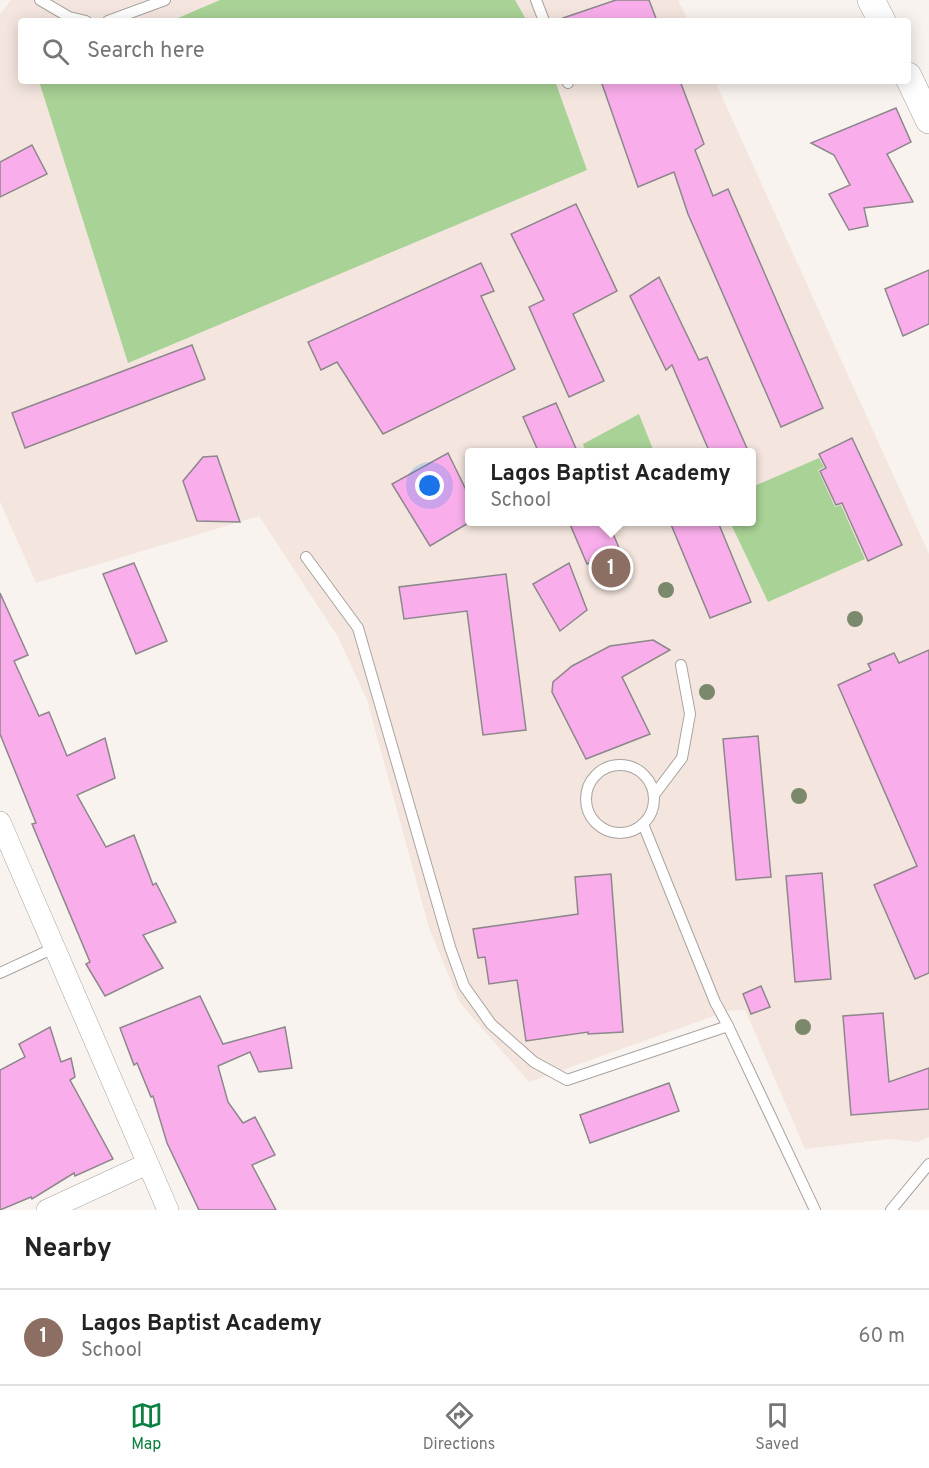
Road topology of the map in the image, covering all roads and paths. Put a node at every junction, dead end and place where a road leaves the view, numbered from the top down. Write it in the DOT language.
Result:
graph roads {
  1 [pos="40,0"];
  2 [pos="165,0"];
  3 [pos="536,0"];
  4 [pos="871,0"];
  5 [pos="73,18"];
  6 [pos="116,18"];
  7 [pos="543,18"];
  8 [pos="880,18"];
  9 [pos="911,82"];
  10 [pos="929,120"];
  11 [pos="306,557"];
  12 [pos="681,665"];
  13 [pos="654,795"];
  14 [pos="643,824"];
  15 [pos="2,833"];
  16 [pos="54,948"];
  17 [pos="0,973"];
  18 [pos="728,1026"];
  19 [pos="147,1164"];
  20 [pos="929,1164"];
  21 [pos="47,1210"];
  22 [pos="168,1210"];
  23 [pos="815,1210"];
  24 [pos="891,1210"];
  1 -- 5 [label="lane"];
  2 -- 6 [label="lane"];
  3 -- 7 [label="lane"];
  4 -- 8 [label="street"];
  9 -- 10 [label="street"];
  11 -- 18 [label="lane"];
  12 -- 13 [label="lane"];
  13 -- 14 [label="lane"];
  13 -- 14 [label="lane"];
  14 -- 18 [label="lane"];
  15 -- 16 [label="street"];
  16 -- 17 [label="lane"];
  16 -- 19 [label="street"];
  18 -- 23 [label="lane"];
  19 -- 21 [label="street"];
  19 -- 22 [label="street"];
  20 -- 24 [label="lane"];
}
